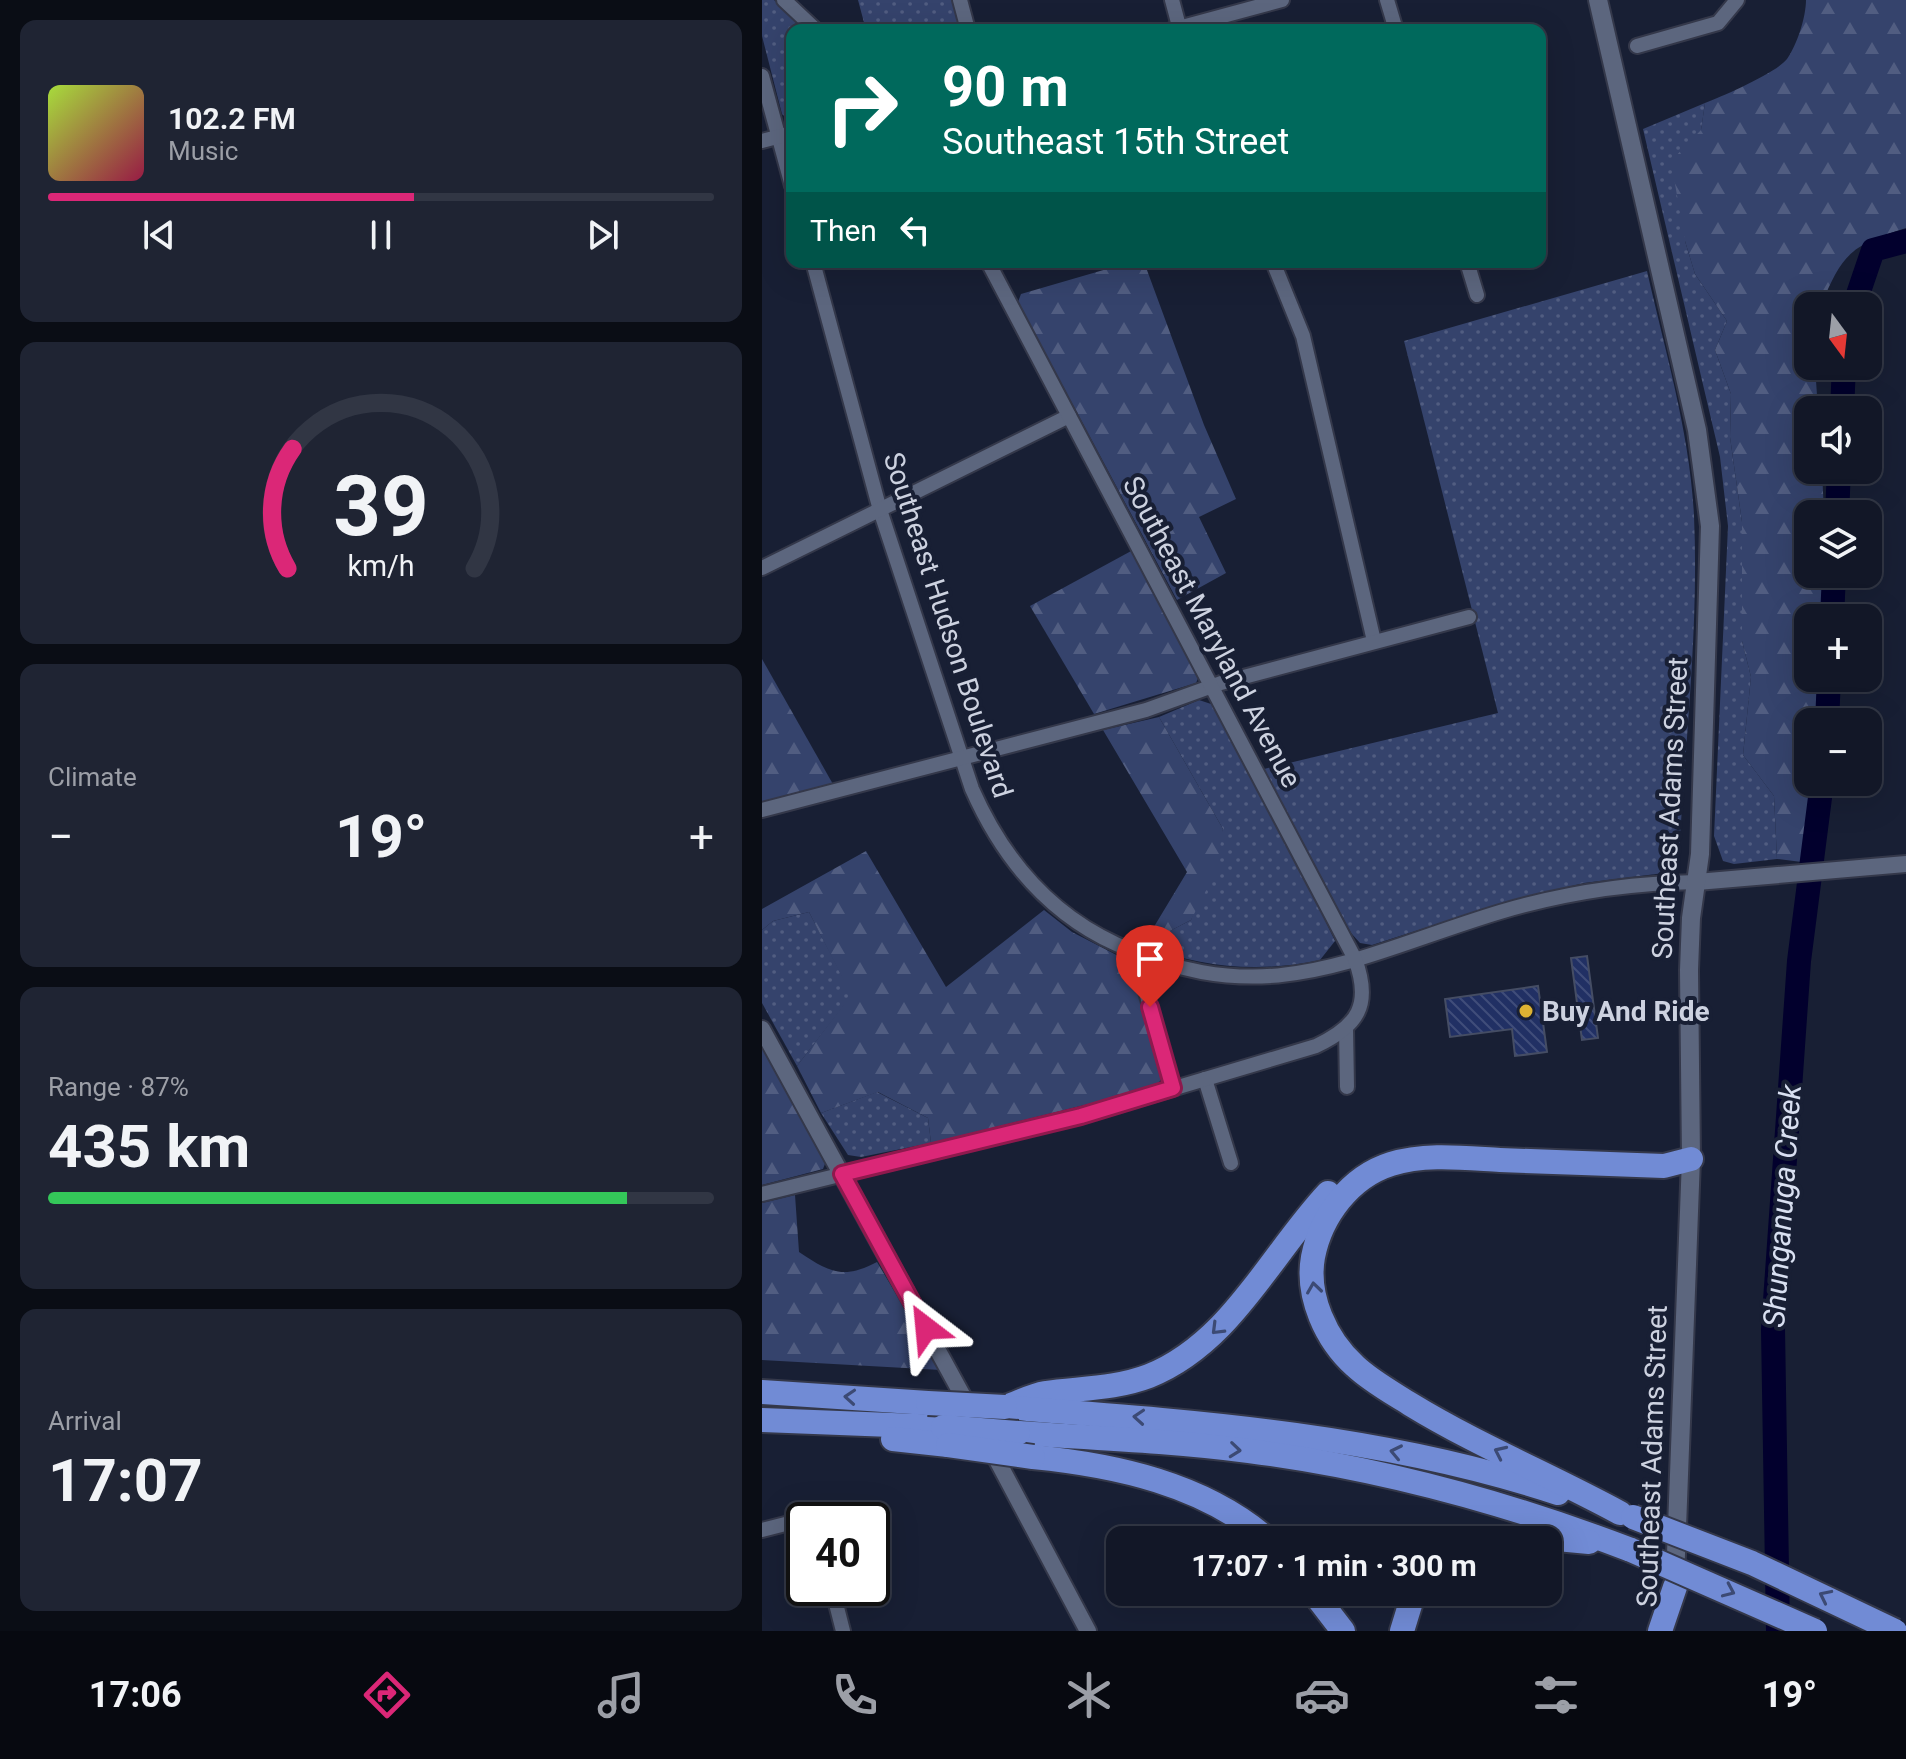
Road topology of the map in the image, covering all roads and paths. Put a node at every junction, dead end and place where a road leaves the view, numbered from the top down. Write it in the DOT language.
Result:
graph roads {
  1 [pos="784,0"];
  2 [pos="960,0"];
  3 [pos="1172,0"];
  4 [pos="1282,0"];
  5 [pos="1387,0"];
  6 [pos="1598,0"];
  7 [pos="1737,0"];
  8 [pos="810,24"];
  9 [pos="966,24"];
  10 [pos="1175,24"];
  11 [pos="1194,24"];
  12 [pos="1394,24"];
  13 [pos="1637,46"];
  14 [pos="762,76"];
  15 [pos="785,134"];
  16 [pos="762,141"];
  17 [pos="815,268"];
  18 [pos="991,268"];
  19 [pos="1275,268"];
  20 [pos="1469,268"];
  21 [pos="1477,295"];
  22 [pos="1069,416"];
  23 [pos="880,510"];
  24 [pos="762,568"];
  25 [pos="1469,617"];
  26 [pos="1374,641"];
  27 [pos="1212,686"];
  28 [pos="961,757"];
  29 [pos="762,810"];
  30 [pos="1906,864"];
  31 [pos="1697,882"];
  32 [pos="1135,953"];
  33 [pos="1355,959"];
  34 [pos="1346,1028"];
  35 [pos="762,1029"];
  36 [pos="1205,1079"];
  37 [pos="1347,1087"];
  38 [pos="1173,1088"];
  39 [pos="1691,1159"];
  40 [pos="1231,1163"];
  41 [pos="842,1174"];
  42 [pos="762,1194"];
  43 [pos="762,1392"];
  44 [pos="1005,1407"];
  45 [pos="762,1420"];
  46 [pos="946,1436"];
  47 [pos="1626,1515"];
  48 [pos="786,1524"];
  49 [pos="1246,1526"];
  50 [pos="762,1530"];
  51 [pos="1562,1540"];
  52 [pos="1620,1546"];
  53 [pos="1675,1587"];
  54 [pos="837,1606"];
  55 [pos="1324,1606"];
  56 [pos="1410,1606"];
  57 [pos="843,1631"];
  58 [pos="1088,1631"];
  59 [pos="1343,1631"];
  60 [pos="1402,1631"];
  61 [pos="1660,1631"];
  62 [pos="1673,1631"];
  63 [pos="1815,1631"];
  64 [pos="1895,1631"];
  1 -- 8 [label="street"];
  2 -- 9 [label="street"];
  3 -- 10 [label="street"];
  4 -- 11 [label="street"];
  5 -- 12 [label="street"];
  6 -- 31 [label="main road, Southeast Adams Street"];
  7 -- 13 [label="street"];
  14 -- 15 [label="street"];
  15 -- 16 [label="street"];
  17 -- 23 [label="street, Southeast Hudson Boulevard"];
  18 -- 22 [label="street, Southeast Maryland Avenue"];
  19 -- 26 [label="street"];
  20 -- 21 [label="street"];
  22 -- 23 [label="street"];
  22 -- 27 [label="street, Southeast Maryland Avenue"];
  23 -- 24 [label="street"];
  23 -- 28 [label="street, Southeast Hudson Boulevard"];
  25 -- 26 [label="street"];
  26 -- 27 [label="street"];
  27 -- 28 [label="street"];
  27 -- 33 [label="street, Southeast Maryland Avenue"];
  28 -- 29 [label="street"];
  28 -- 32 [label="street, Southeast Hudson Boulevard"];
  30 -- 31 [label="street"];
  31 -- 33 [label="street, Southeast Hudson Boulevard"];
  31 -- 39 [label="main road, Southeast Adams Street"];
  32 -- 33 [label="street, Southeast Hudson Boulevard"];
  32 -- 38 [label="street"];
  33 -- 34 [label="street, Southeast Maryland Avenue"];
  34 -- 36 [label="street"];
  34 -- 37 [label="street"];
  35 -- 41 [label="street"];
  36 -- 38 [label="street"];
  36 -- 40 [label="street"];
  38 -- 41 [label="street"];
  39 -- 44 [label="highway, one-way"];
  47 -- 39 [label="highway, one-way"];
  39 -- 53 [label="main road, Southeast Adams Street"];
  41 -- 42 [label="street"];
  41 -- 58 [label="street"];
  44 -- 43 [label="highway, one-way, bridge"];
  47 -- 44 [label="highway, one-way"];
  45 -- 46 [label="highway"];
  46 -- 49 [label="highway, bridge"];
  46 -- 52 [label="highway, one-way, bridge"];
  64 -- 47 [label="highway, one-way, bridge"];
  48 -- 50 [label="street"];
  51 -- 52 [label="highway"];
  52 -- 63 [label="highway, one-way, bridge"];
  53 -- 61 [label="highway"];
  53 -- 62 [label="main road, Southeast Adams Street"];
  54 -- 57 [label="street"];
  55 -- 59 [label="highway"];
  56 -- 60 [label="highway"];
}
